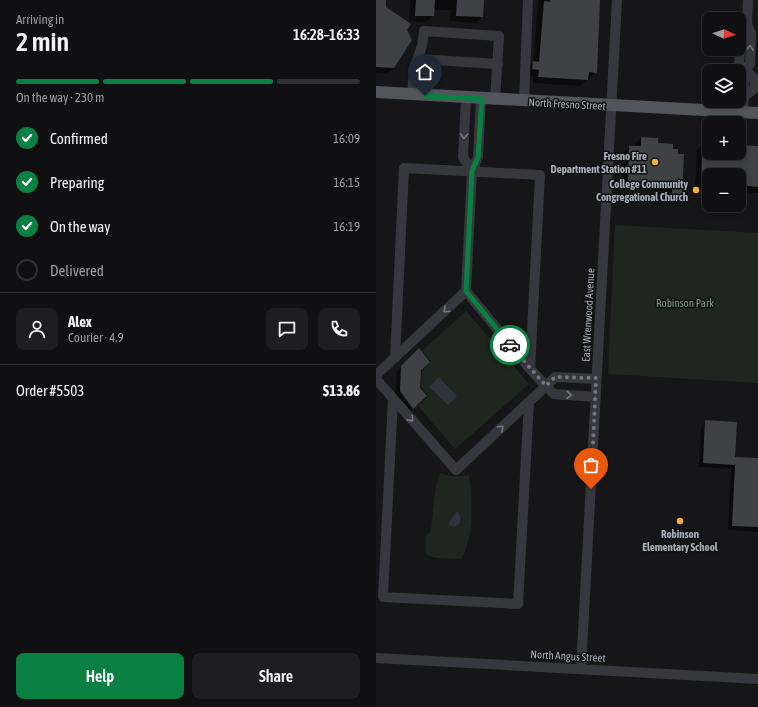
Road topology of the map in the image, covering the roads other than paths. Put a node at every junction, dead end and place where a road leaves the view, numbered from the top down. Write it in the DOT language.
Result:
graph roads {
  1 [pos="528,0"];
  2 [pos="617,0"];
  3 [pos="748,0"];
  4 [pos="418,59"];
  5 [pos="498,64"];
  6 [pos="376,92"];
  7 [pos="412,95"];
  8 [pos="466,98"];
  9 [pos="482,99"];
  10 [pos="495,100"];
  11 [pos="524,101"];
  12 [pos="611,106"];
  13 [pos="743,113"];
  14 [pos="758,113"];
  15 [pos="472,171"];
  16 [pos="466,291"];
  17 [pos="394,358"];
  18 [pos="530,369"];
  19 [pos="376,375"];
  20 [pos="596,378"];
  21 [pos="376,379"];
  22 [pos="546,386"];
  23 [pos="596,397"];
  24 [pos="393,400"];
  25 [pos="529,402"];
  26 [pos="380,597"];
  27 [pos="376,658"];
  28 [pos="581,669"];
  29 [pos="758,679"];
  1 -- 11 [label="street"];
  2 -- 12 [label="street, East Wrenwood Avenue"];
  3 -- 13 [label="street"];
  4 -- 5 [label="street"];
  4 -- 5 [label="street"];
  4 -- 7 [label="street"];
  5 -- 10 [label="street"];
  6 -- 7 [label="main road, North Fresno Street"];
  7 -- 8 [label="main road, North Fresno Street"];
  8 -- 9 [label="main road, North Fresno Street"];
  8 -- 15 [label="street, one-way"];
  9 -- 10 [label="main road, North Fresno Street"];
  9 -- 15 [label="street"];
  10 -- 11 [label="main road, North Fresno Street"];
  11 -- 12 [label="main road, North Fresno Street"];
  12 -- 13 [label="main road, North Fresno Street"];
  12 -- 20 [label="street, East Wrenwood Avenue"];
  13 -- 14 [label="main road, North Fresno Street"];
  15 -- 16 [label="street"];
  15 -- 17 [label="street"];
  15 -- 18 [label="street"];
  16 -- 17 [label="street, one-way"];
  16 -- 18 [label="street"];
  17 -- 19 [label="street"];
  18 -- 22 [label="street"];
  20 -- 22 [label="street"];
  20 -- 23 [label="street, East Wrenwood Avenue"];
  21 -- 24 [label="street"];
  22 -- 23 [label="street, one-way"];
  22 -- 25 [label="street"];
  23 -- 28 [label="street, East Wrenwood Avenue"];
  24 -- 25 [label="street, one-way"];
  24 -- 26 [label="street"];
  25 -- 26 [label="street"];
  27 -- 28 [label="street, North Angus Street"];
  28 -- 29 [label="street, North Angus Street"];
}
